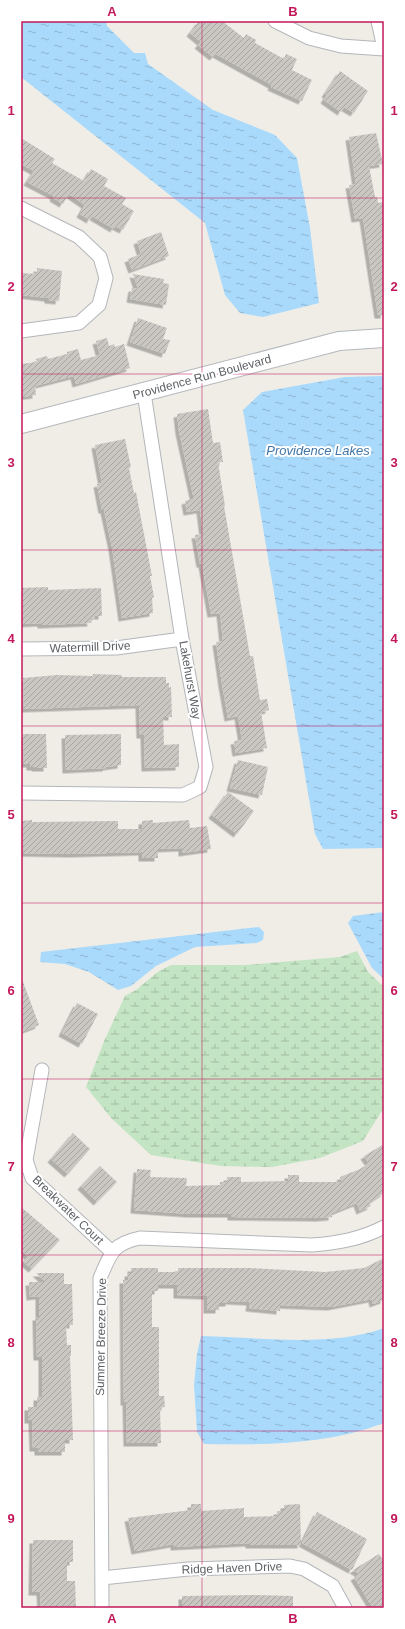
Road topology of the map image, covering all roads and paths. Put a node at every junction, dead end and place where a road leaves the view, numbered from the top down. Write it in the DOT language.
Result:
graph roads {
  1 [pos="275,21"];
  2 [pos="378,21"];
  3 [pos="384,48"];
  4 [pos="21,208"];
  5 [pos="21,332"];
  6 [pos="384,338"];
  7 [pos="144,393"];
  8 [pos="21,424"];
  9 [pos="182,638"];
  10 [pos="21,649"];
  11 [pos="21,793"];
  12 [pos="42,1070"];
  13 [pos="384,1227"];
  14 [pos="112,1252"];
  15 [pos="102,1578"];
  16 [pos="102,1608"];
  17 [pos="345,1608"];
  1 -- 3 [label="street"];
  2 -- 3 [label="street"];
  4 -- 5 [label="street"];
  6 -- 7 [label="street, Providence Run Boulevard"];
  7 -- 8 [label="street, Providence Run Boulevard"];
  7 -- 9 [label="street, Lakehurst Way"];
  9 -- 10 [label="street, Watermill Drive"];
  9 -- 11 [label="street, Lakehurst Way"];
  12 -- 14 [label="street, Breakwater Court"];
  13 -- 14 [label="street"];
  14 -- 15 [label="street, Summer Breeze Drive"];
  15 -- 16 [label="street, Summer Breeze Drive"];
  15 -- 17 [label="street, Ridge Haven Drive"];
}
